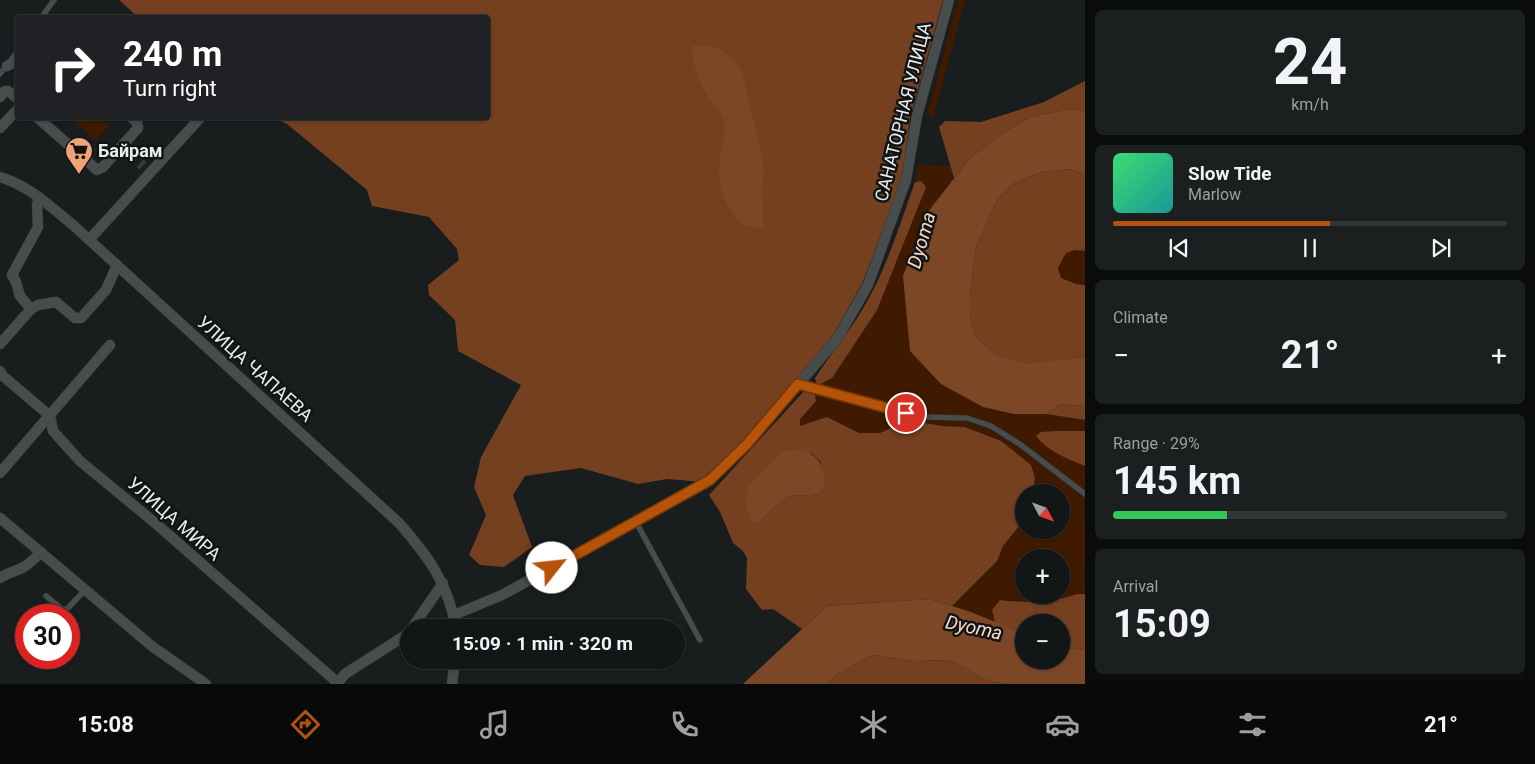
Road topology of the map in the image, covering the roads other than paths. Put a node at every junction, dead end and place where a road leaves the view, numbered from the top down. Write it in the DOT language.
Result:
graph roads {
  1 [pos="54,0"];
  2 [pos="949,0"];
  3 [pos="43,15"];
  4 [pos="15,55"];
  5 [pos="15,62"];
  6 [pos="3,70"];
  7 [pos="0,97"];
  8 [pos="15,97"];
  9 [pos="15,111"];
  10 [pos="40,120"];
  11 [pos="134,120"];
  12 [pos="198,120"];
  13 [pos="0,128"];
  14 [pos="0,178"];
  15 [pos="39,198"];
  16 [pos="89,240"];
  17 [pos="116,265"];
  18 [pos="31,309"];
  19 [pos="0,344"];
  20 [pos="110,345"];
  21 [pos="1,375"];
  22 [pos="798,384"];
  23 [pos="50,416"];
  24 [pos="0,473"];
  25 [pos="1085,494"];
  26 [pos="0,518"];
  27 [pos="636,522"];
  28 [pos="41,552"];
  29 [pos="0,578"];
  30 [pos="443,583"];
  31 [pos="85,590"];
  32 [pos="46,596"];
  33 [pos="454,615"];
  34 [pos="418,619"];
  35 [pos="455,619"];
  36 [pos="400,639"];
  37 [pos="700,640"];
  38 [pos="454,669"];
  39 [pos="206,684"];
  40 [pos="338,684"];
  41 [pos="452,684"];
  1 -- 3 [label="lane"];
  2 -- 22 [label="street, САНАТОРНАЯ УЛИЦА"];
  4 -- 6 [label="lane"];
  5 -- 6 [label="street"];
  7 -- 8 [label="street"];
  9 -- 13 [label="street"];
  10 -- 11 [label="street"];
  12 -- 16 [label="street"];
  14 -- 15 [label="street, УЛИЦА ЧАПАЕВА"];
  15 -- 16 [label="street, УЛИЦА ЧАПАЕВА"];
  15 -- 18 [label="street"];
  16 -- 17 [label="street, УЛИЦА ЧАПАЕВА"];
  17 -- 18 [label="street"];
  17 -- 30 [label="street, УЛИЦА ЧАПАЕВА"];
  18 -- 19 [label="street"];
  20 -- 23 [label="street"];
  21 -- 23 [label="street, УЛИЦА МИРА"];
  22 -- 25 [label="lane"];
  22 -- 27 [label="street, САНАТОРНАЯ УЛИЦА"];
  23 -- 24 [label="street"];
  23 -- 40 [label="street, УЛИЦА МИРА"];
  26 -- 28 [label="street"];
  27 -- 33 [label="street, САНАТОРНАЯ УЛИЦА"];
  27 -- 37 [label="lane"];
  28 -- 29 [label="street"];
  28 -- 31 [label="street"];
  30 -- 33 [label="street, УЛИЦА ЧАПАЕВА"];
  30 -- 34 [label="street"];
  31 -- 32 [label="lane"];
  31 -- 39 [label="street"];
  33 -- 35 [label="street, УЛИЦА ЧАПАЕВА"];
  36 -- 40 [label="street"];
  38 -- 41 [label="street"];
}
